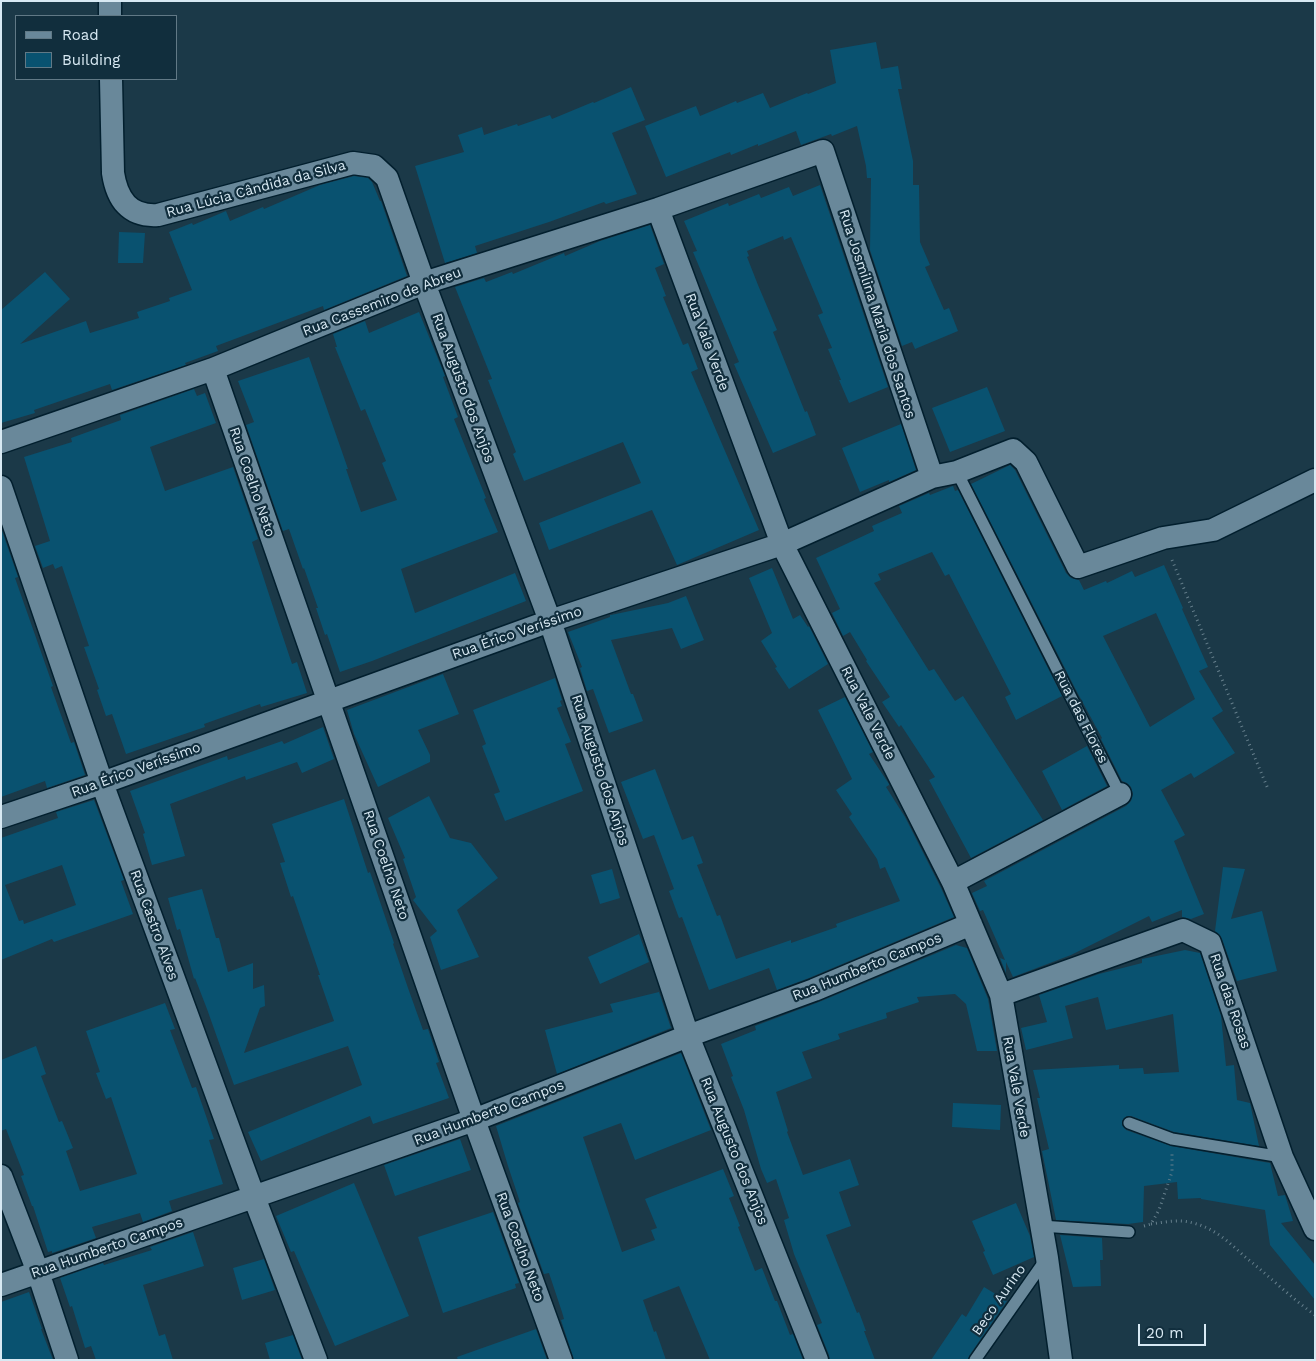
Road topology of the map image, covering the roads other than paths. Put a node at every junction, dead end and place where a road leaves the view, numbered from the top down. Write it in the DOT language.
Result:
graph roads {
  1 [pos="110,1"];
  2 [pos="110,15"];
  3 [pos="111,80"];
  4 [pos="823,150"];
  5 [pos="387,178"];
  6 [pos="658,209"];
  7 [pos="424,283"];
  8 [pos="213,369"];
  9 [pos="1,442"];
  10 [pos="957,472"];
  11 [pos="932,477"];
  12 [pos="1315,480"];
  13 [pos="1,487"];
  14 [pos="782,544"];
  15 [pos="550,621"];
  16 [pos="329,700"];
  17 [pos="102,784"];
  18 [pos="1120,794"];
  19 [pos="1,817"];
  20 [pos="953,882"];
  21 [pos="970,924"];
  22 [pos="1000,995"];
  23 [pos="688,1036"];
  24 [pos="474,1120"];
  25 [pos="1129,1123"];
  26 [pos="1282,1157"];
  27 [pos="1,1176"];
  28 [pos="254,1197"];
  29 [pos="1041,1226"];
  30 [pos="1315,1229"];
  31 [pos="1129,1232"];
  32 [pos="1047,1258"];
  33 [pos="38,1272"];
  34 [pos="1,1285"];
  35 [pos="67,1360"];
  36 [pos="316,1360"];
  37 [pos="561,1360"];
  38 [pos="817,1360"];
  39 [pos="975,1360"];
  40 [pos="1061,1360"];
  1 -- 2 [label="street"];
  3 -- 5 [label="street, Rua Lúcia Cândida da Silva"];
  4 -- 6 [label="street, Rua Cassemiro de Abreu"];
  4 -- 11 [label="street, Rua Josmilina Maria dos Santos"];
  5 -- 7 [label="street, Rua Augusto dos Anjos"];
  6 -- 7 [label="street, Rua Cassemiro de Abreu"];
  6 -- 14 [label="street, Rua Vale Verde"];
  7 -- 8 [label="street, Rua Cassemiro de Abreu"];
  7 -- 15 [label="street, Rua Augusto dos Anjos"];
  8 -- 9 [label="street, Rua Cassemiro de Abreu"];
  8 -- 16 [label="street, Rua Coelho Neto"];
  10 -- 11 [label="street, Rua Érico Veríssimo"];
  10 -- 12 [label="street, Rua Érico Veríssimo"];
  10 -- 18 [label="lane, Rua das Flores"];
  11 -- 14 [label="street, Rua Érico Veríssimo"];
  13 -- 17 [label="street, Rua Castro Alves"];
  14 -- 15 [label="street, Rua Érico Veríssimo"];
  14 -- 20 [label="street, Rua Vale Verde"];
  15 -- 16 [label="street, Rua Érico Veríssimo"];
  15 -- 23 [label="street, Rua Augusto dos Anjos"];
  16 -- 17 [label="street, Rua Érico Veríssimo"];
  16 -- 24 [label="street, Rua Coelho Neto"];
  17 -- 19 [label="street, Rua Érico Veríssimo"];
  17 -- 28 [label="street, Rua Castro Alves"];
  18 -- 20 [label="street, Rua das Flores"];
  20 -- 21 [label="street, Rua Vale Verde"];
  21 -- 22 [label="street, Rua Vale Verde"];
  21 -- 23 [label="street, Rua Humberto Campos"];
  22 -- 26 [label="street, Rua das Rosas"];
  22 -- 29 [label="street, Rua Vale Verde"];
  23 -- 24 [label="street, Rua Humberto Campos"];
  23 -- 38 [label="street, Rua Augusto dos Anjos"];
  24 -- 28 [label="street, Rua Humberto Campos"];
  24 -- 37 [label="street, Rua Coelho Neto"];
  25 -- 26 [label="lane"];
  26 -- 30 [label="street, Rua das Rosas"];
  27 -- 33 [label="street"];
  28 -- 33 [label="street, Rua Humberto Campos"];
  28 -- 36 [label="street, Rua Castro Alves"];
  29 -- 31 [label="lane"];
  29 -- 32 [label="street, Rua Vale Verde"];
  32 -- 39 [label="lane, Beco Aurino"];
  32 -- 40 [label="street, Rua Vale Verde"];
  33 -- 34 [label="street, Rua Humberto Campos"];
  33 -- 35 [label="street"];
}
